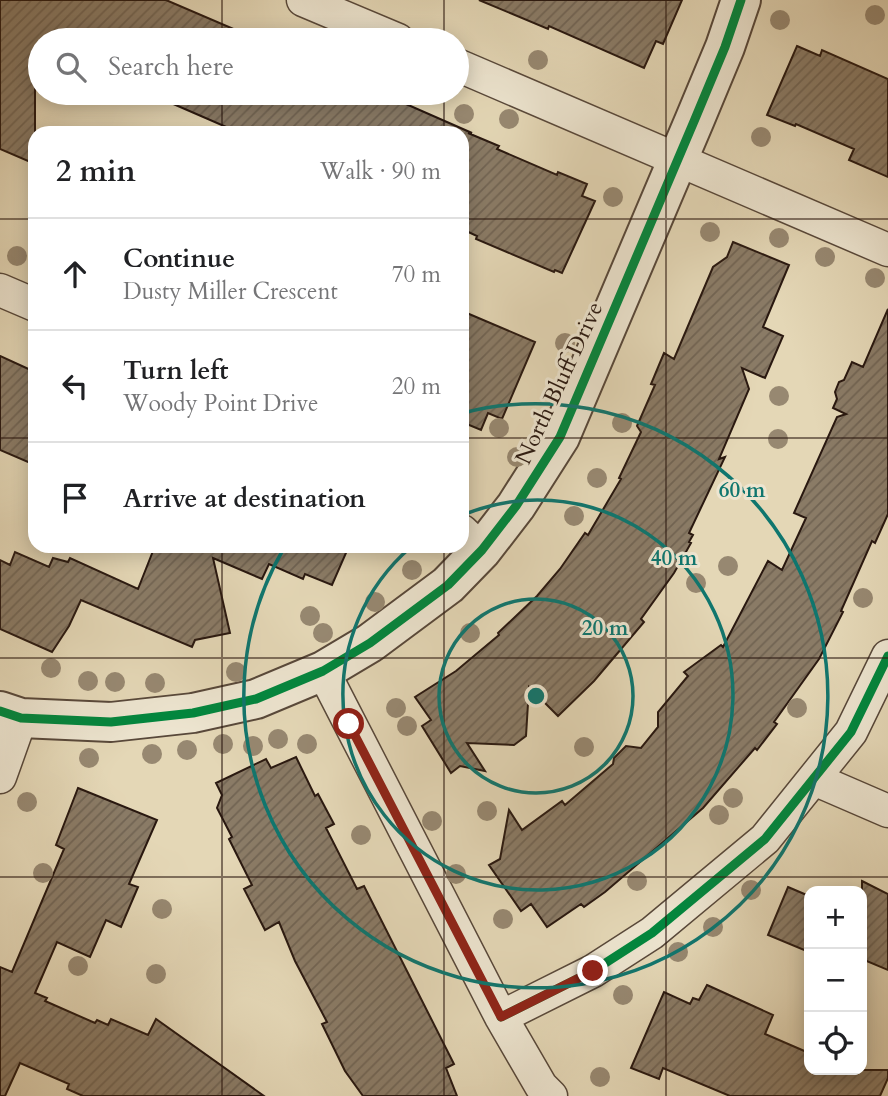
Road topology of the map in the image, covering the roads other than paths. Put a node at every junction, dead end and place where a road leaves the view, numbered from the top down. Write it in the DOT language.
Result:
graph roads {
  1 [pos="303,0"];
  2 [pos="741,0"];
  3 [pos="370,28"];
  4 [pos="469,70"];
  5 [pos="678,159"];
  6 [pos="888,250"];
  7 [pos="0,290"];
  8 [pos="28,302"];
  9 [pos="472,541"];
  10 [pos="465,553"];
  11 [pos="888,656"];
  12 [pos="323,671"];
  13 [pos="10,715"];
  14 [pos="0,777"];
  15 [pos="814,779"];
  16 [pos="888,811"];
  17 [pos="501,1017"];
  18 [pos="551,1096"];
  1 -- 3 [label="street"];
  2 -- 5 [label="street, North Bluff Drive"];
  4 -- 5 [label="street"];
  5 -- 6 [label="street"];
  5 -- 9 [label="street, North Bluff Drive"];
  7 -- 8 [label="street"];
  10 -- 12 [label="street, North Bluff Drive"];
  11 -- 15 [label="street"];
  12 -- 13 [label="street, North Bluff Drive"];
  12 -- 17 [label="street"];
  13 -- 14 [label="street"];
  15 -- 16 [label="street"];
  15 -- 17 [label="street"];
  17 -- 18 [label="street"];
}
